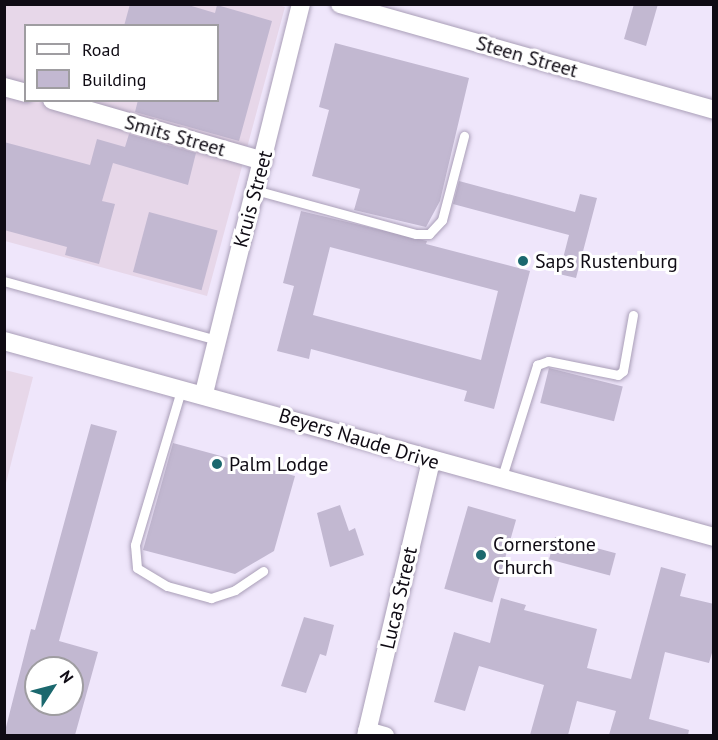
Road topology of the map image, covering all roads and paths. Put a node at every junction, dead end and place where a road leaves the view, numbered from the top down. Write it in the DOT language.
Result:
graph roads {
  1 [pos="301,4"];
  2 [pos="340,4"];
  3 [pos="4,87"];
  4 [pos="24,92"];
  5 [pos="59,102"];
  6 [pos="714,110"];
  7 [pos="464,136"];
  8 [pos="263,161"];
  9 [pos="255,190"];
  10 [pos="4,281"];
  11 [pos="633,315"];
  12 [pos="217,340"];
  13 [pos="4,341"];
  14 [pos="182,387"];
  15 [pos="204,393"];
  16 [pos="431,461"];
  17 [pos="501,480"];
  18 [pos="714,537"];
  19 [pos="263,572"];
  20 [pos="372,734"];
  1 -- 8 [label="street, Kruis Street"];
  2 -- 6 [label="street, Steen Street"];
  3 -- 4 [label="street"];
  5 -- 8 [label="street, Smits Street"];
  7 -- 9 [label="lane"];
  8 -- 9 [label="street, Kruis Street"];
  9 -- 12 [label="street, Kruis Street"];
  10 -- 12 [label="lane"];
  11 -- 17 [label="lane"];
  12 -- 15 [label="street, Kruis Street"];
  13 -- 14 [label="street, Beyers Naude Drive"];
  14 -- 15 [label="street, Beyers Naude Drive"];
  14 -- 19 [label="lane"];
  15 -- 16 [label="street, Beyers Naude Drive"];
  16 -- 17 [label="street, Beyers Naude Drive"];
  16 -- 20 [label="street, Lucas Street"];
  17 -- 18 [label="street, Beyers Naude Drive"];
}
